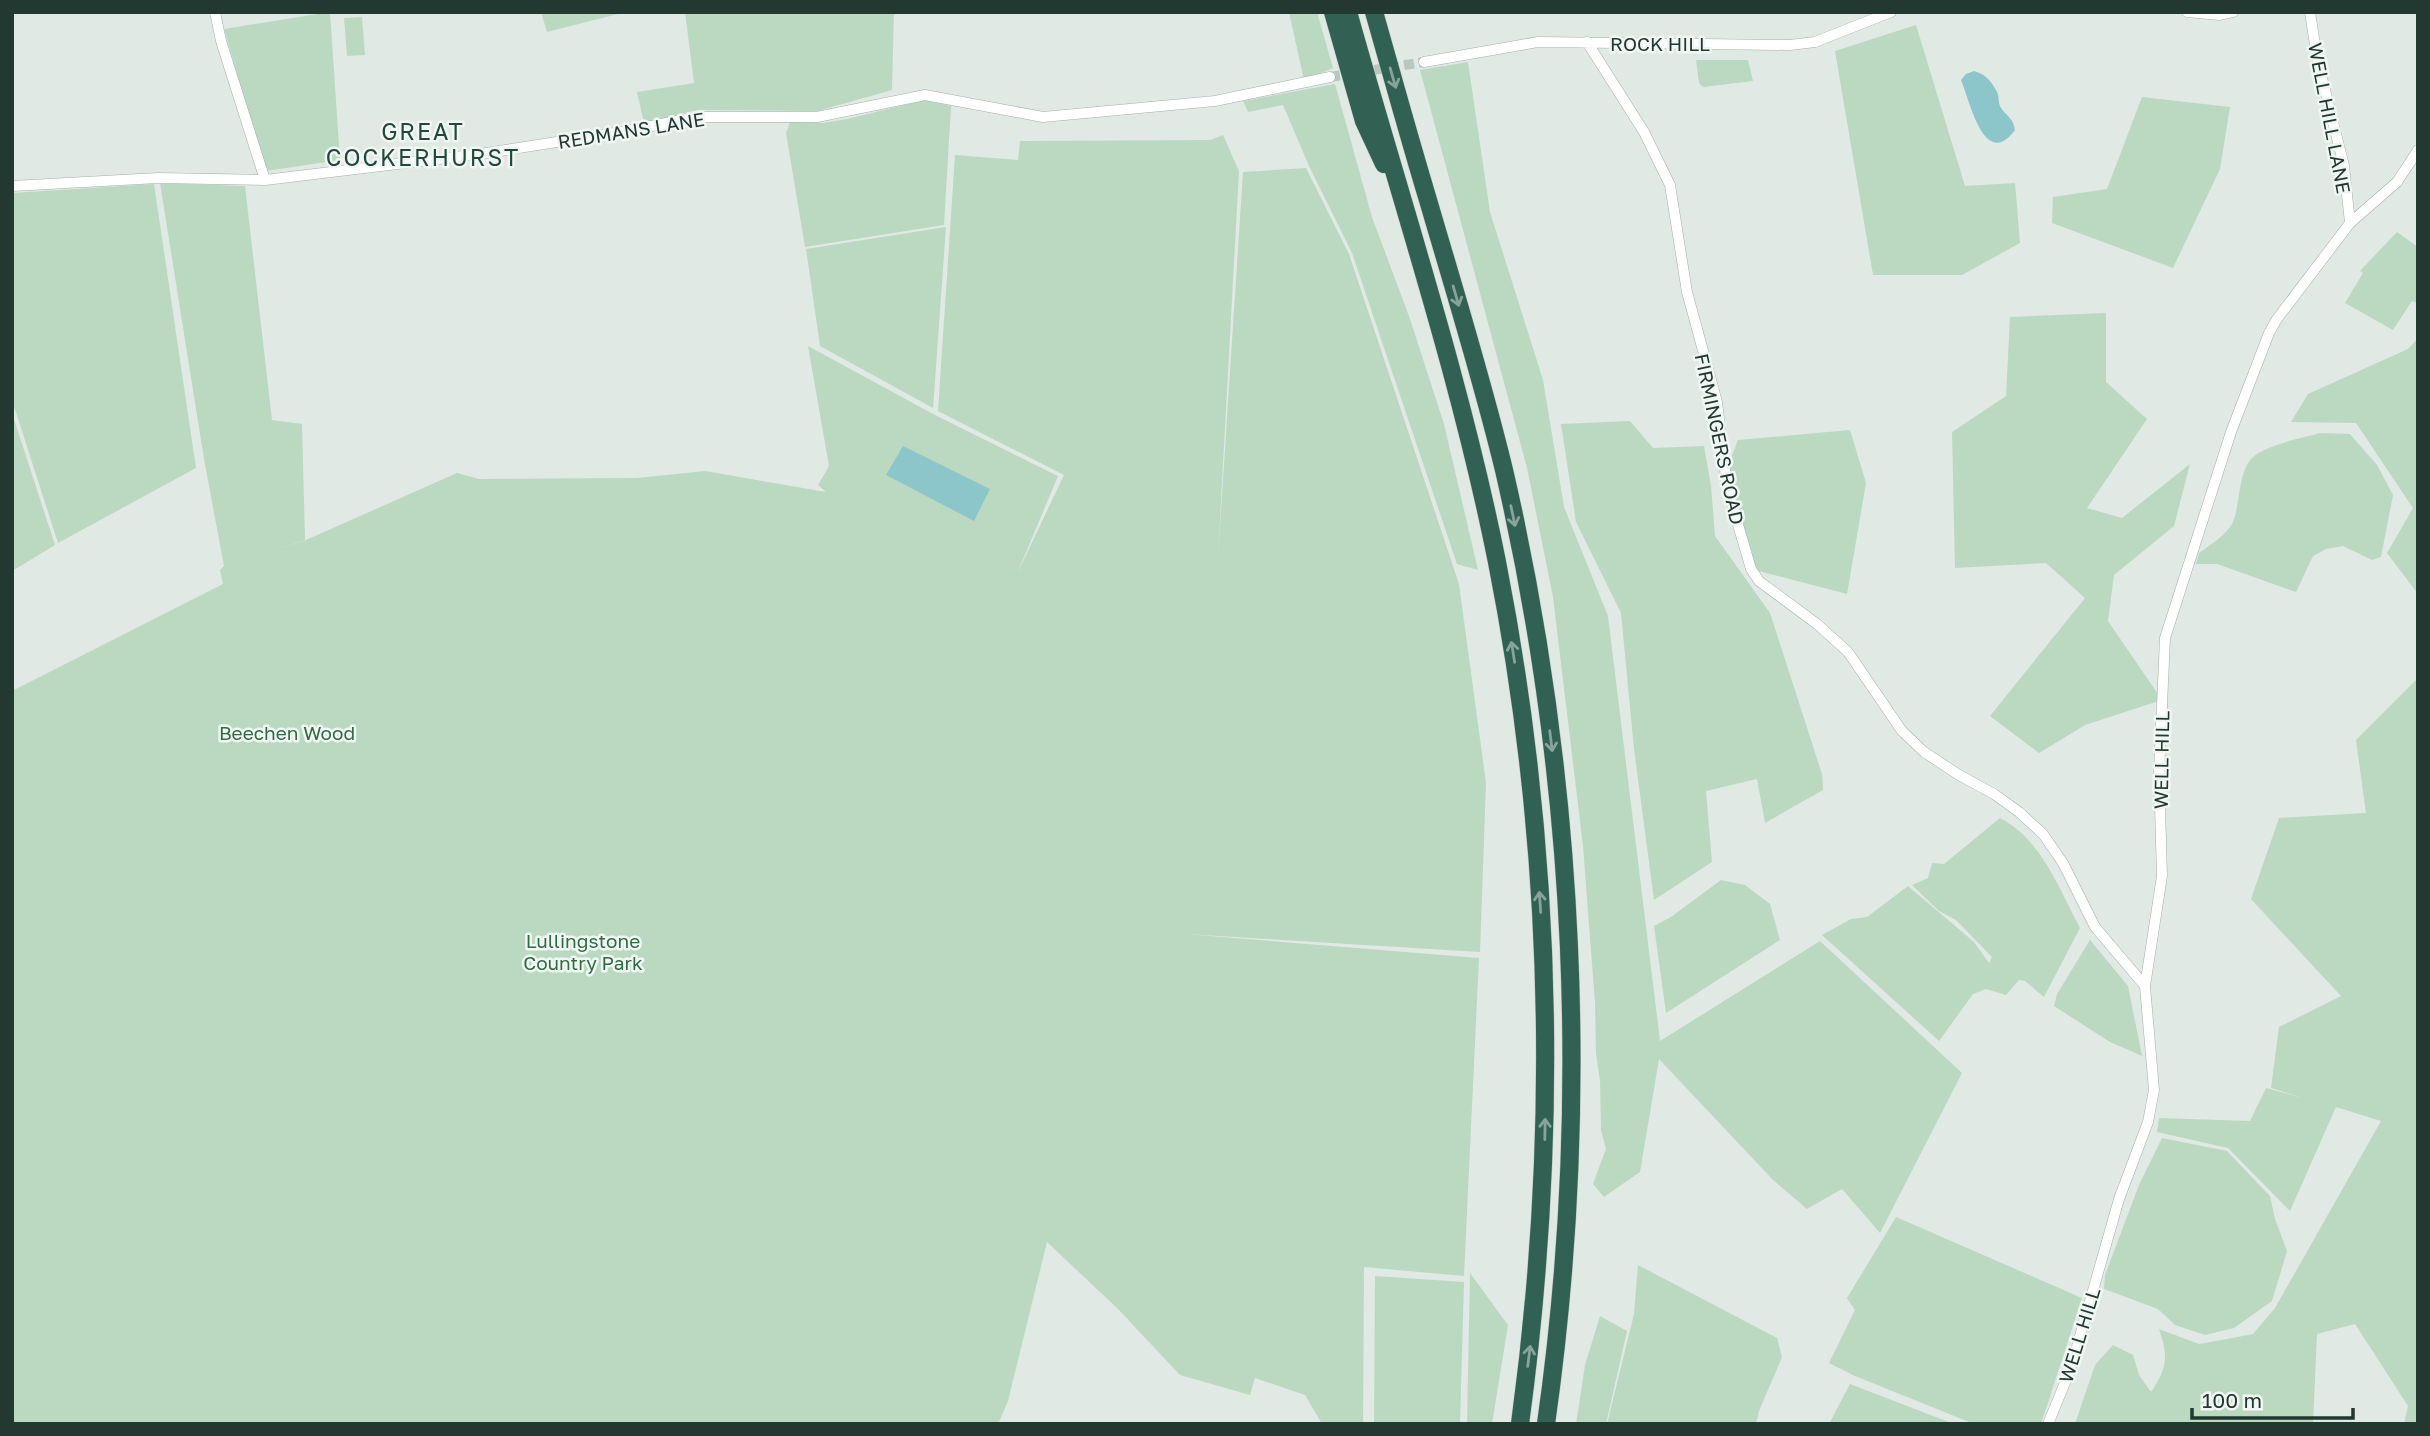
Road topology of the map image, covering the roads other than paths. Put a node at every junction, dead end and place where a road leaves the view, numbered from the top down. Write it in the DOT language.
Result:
graph roads {
  1 [pos="215,12"];
  2 [pos="1333,12"];
  3 [pos="1348,12"];
  4 [pos="1374,12"];
  5 [pos="1891,12"];
  6 [pos="2187,12"];
  7 [pos="2232,12"];
  8 [pos="2310,12"];
  9 [pos="1587,42"];
  10 [pos="1424,62"];
  11 [pos="1330,77"];
  12 [pos="2418,150"];
  13 [pos="265,180"];
  14 [pos="12,186"];
  15 [pos="1399,191"];
  16 [pos="2350,223"];
  17 [pos="2145,986"];
  18 [pos="1520,1424"];
  19 [pos="1546,1424"];
  20 [pos="2048,1424"];
  1 -- 13 [label="street"];
  2 -- 15 [label="highway"];
  3 -- 15 [label="highway"];
  4 -- 19 [label="highway, one-way"];
  5 -- 9 [label="street, ROCK HILL"];
  6 -- 7 [label="street"];
  8 -- 16 [label="street, WELL HILL LANE"];
  9 -- 10 [label="street, ROCK HILL"];
  9 -- 17 [label="street, FIRMINGERS ROAD"];
  11 -- 13 [label="street, REDMANS LANE"];
  12 -- 16 [label="street, WELL HILL"];
  13 -- 14 [label="street, REDMANS LANE"];
  18 -- 15 [label="highway, one-way"];
  16 -- 17 [label="street, WELL HILL"];
  17 -- 20 [label="street, WELL HILL"];
}
